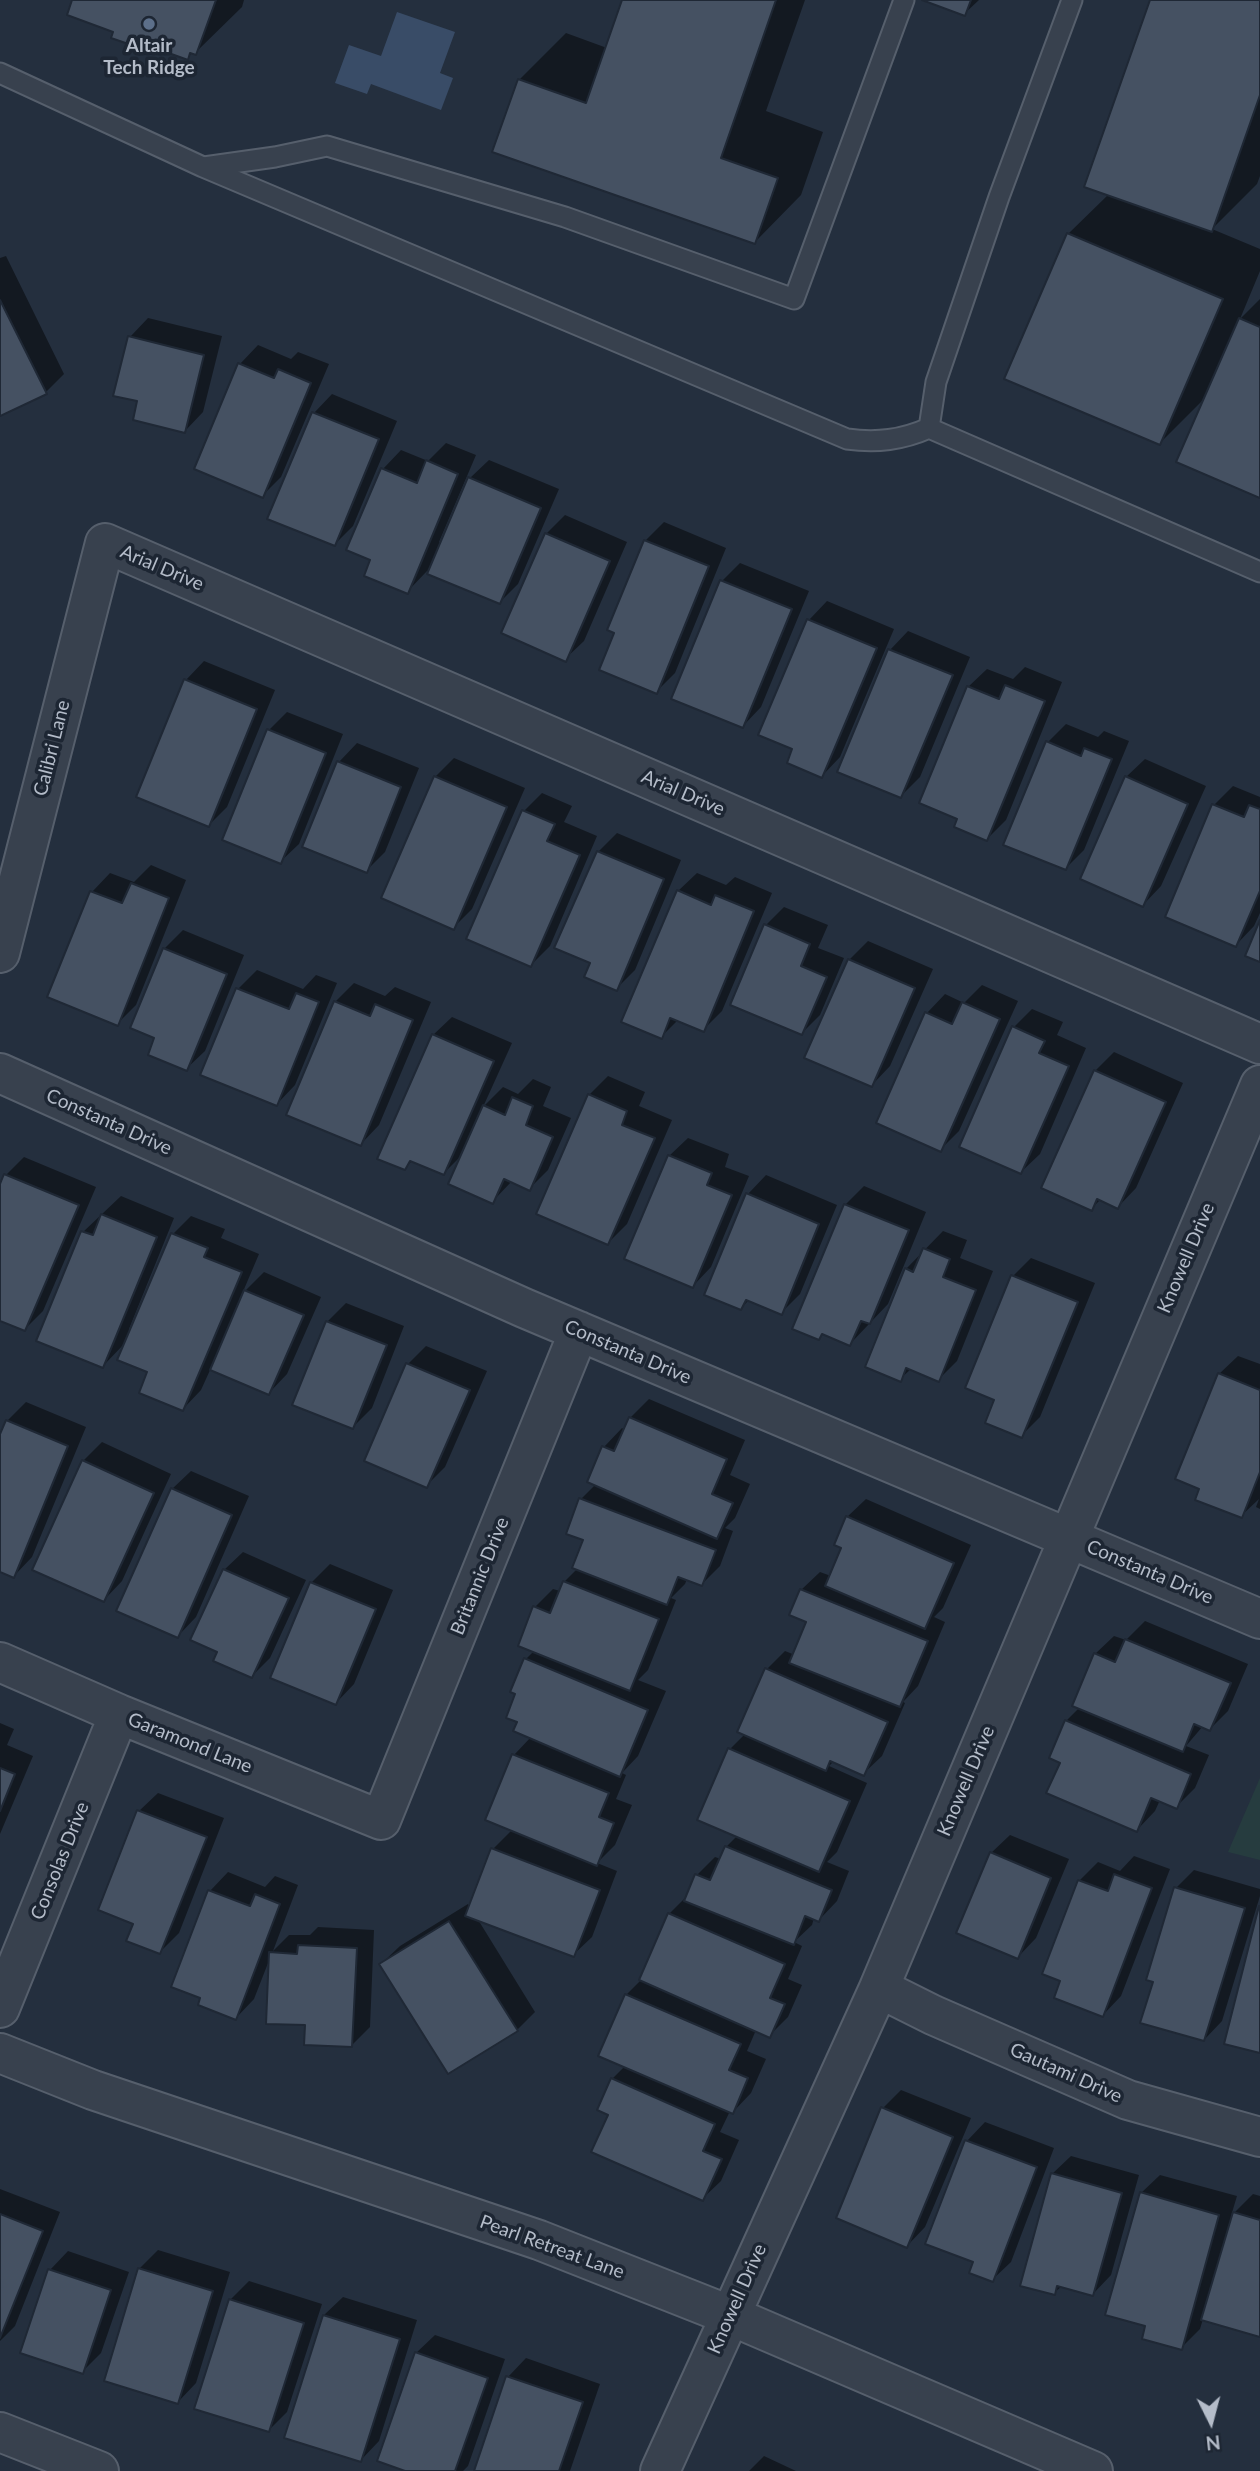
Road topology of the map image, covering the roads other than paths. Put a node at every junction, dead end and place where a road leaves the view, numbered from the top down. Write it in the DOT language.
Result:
graph roads {
  1 [pos="904,0"];
  2 [pos="1072,0"];
  3 [pos="0,73"];
  4 [pos="203,167"];
  5 [pos="929,428"];
  6 [pos="105,544"];
  7 [pos="1260,572"];
  8 [pos="0,953"];
  9 [pos="1260,1044"];
  10 [pos="0,1073"];
  11 [pos="1260,1085"];
  12 [pos="579,1331"];
  13 [pos="1068,1537"];
  14 [pos="1260,1619"];
  15 [pos="0,1662"];
  16 [pos="119,1714"];
  17 [pos="381,1820"];
  18 [pos="879,1988"];
  19 [pos="0,2008"];
  20 [pos="0,2053"];
  21 [pos="1260,2137"];
  22 [pos="729,2315"];
  23 [pos="0,2432"];
  24 [pos="99,2471"];
  25 [pos="660,2471"];
  26 [pos="1093,2471"];
  1 -- 4 [label="lane"];
  2 -- 5 [label="lane"];
  3 -- 4 [label="lane"];
  4 -- 5 [label="lane"];
  5 -- 7 [label="lane"];
  6 -- 8 [label="street, Calibri Lane"];
  6 -- 9 [label="street, Arial Drive"];
  10 -- 12 [label="street, Constanta Drive"];
  11 -- 13 [label="street, Knowell Drive"];
  12 -- 13 [label="street, Constanta Drive"];
  12 -- 17 [label="street, Britannic Drive"];
  13 -- 14 [label="street, Constanta Drive"];
  13 -- 18 [label="street, Knowell Drive"];
  15 -- 16 [label="street, Garamond Lane"];
  16 -- 17 [label="street, Garamond Lane"];
  16 -- 19 [label="street, Consolas Drive"];
  18 -- 21 [label="street, Gautami Drive"];
  18 -- 22 [label="street, Knowell Drive"];
  20 -- 22 [label="street, Pearl Retreat Lane"];
  22 -- 25 [label="street, Knowell Drive"];
  22 -- 26 [label="street, Pearl Retreat Lane"];
  23 -- 24 [label="street"];
}
